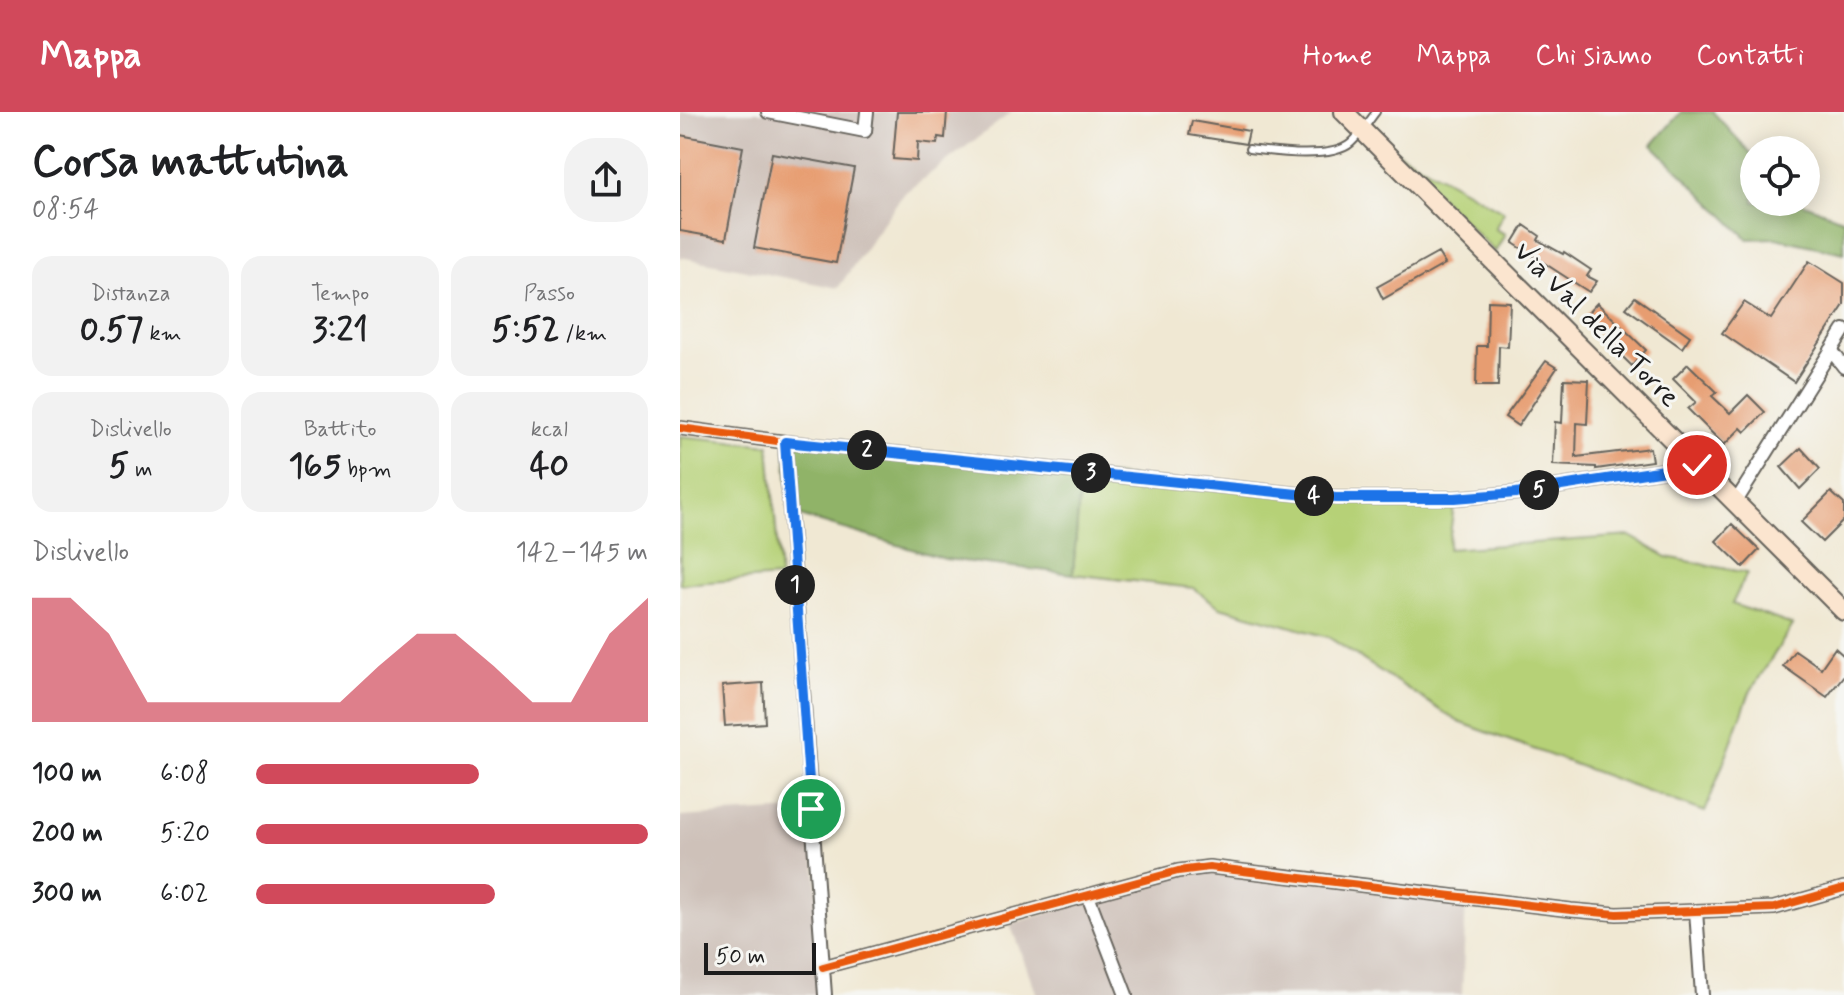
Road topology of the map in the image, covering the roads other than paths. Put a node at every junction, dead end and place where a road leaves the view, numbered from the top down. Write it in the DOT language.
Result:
graph roads {
  1 [pos="768,112"];
  2 [pos="867,112"];
  3 [pos="1344,112"];
  4 [pos="1376,112"];
  5 [pos="1362,131"];
  6 [pos="1249,149"];
  7 [pos="1844,330"];
  8 [pos="1831,350"];
  9 [pos="1844,367"];
  10 [pos="680,428"];
  11 [pos="785,442"];
  12 [pos="1697,465"];
  13 [pos="1735,503"];
  14 [pos="1844,611"];
  15 [pos="1844,888"];
  16 [pos="1088,896"];
  17 [pos="1696,911"];
  18 [pos="823,967"];
  19 [pos="825,995"];
  20 [pos="1126,995"];
  21 [pos="1702,995"];
  1 -- 2 [label="street"];
  3 -- 5 [label="street, Via Val della Torre"];
  4 -- 5 [label="lane"];
  5 -- 6 [label="lane"];
  5 -- 12 [label="street, Via Val della Torre"];
  7 -- 8 [label="street"];
  8 -- 9 [label="street"];
  8 -- 13 [label="street"];
  10 -- 11 [label="street"];
  11 -- 12 [label="street"];
  11 -- 18 [label="street"];
  12 -- 13 [label="street, Via Val della Torre"];
  13 -- 14 [label="street, Via Val della Torre"];
  15 -- 17 [label="street"];
  16 -- 17 [label="street"];
  16 -- 18 [label="street"];
  16 -- 20 [label="street"];
  17 -- 21 [label="street"];
  18 -- 19 [label="street"];
}
